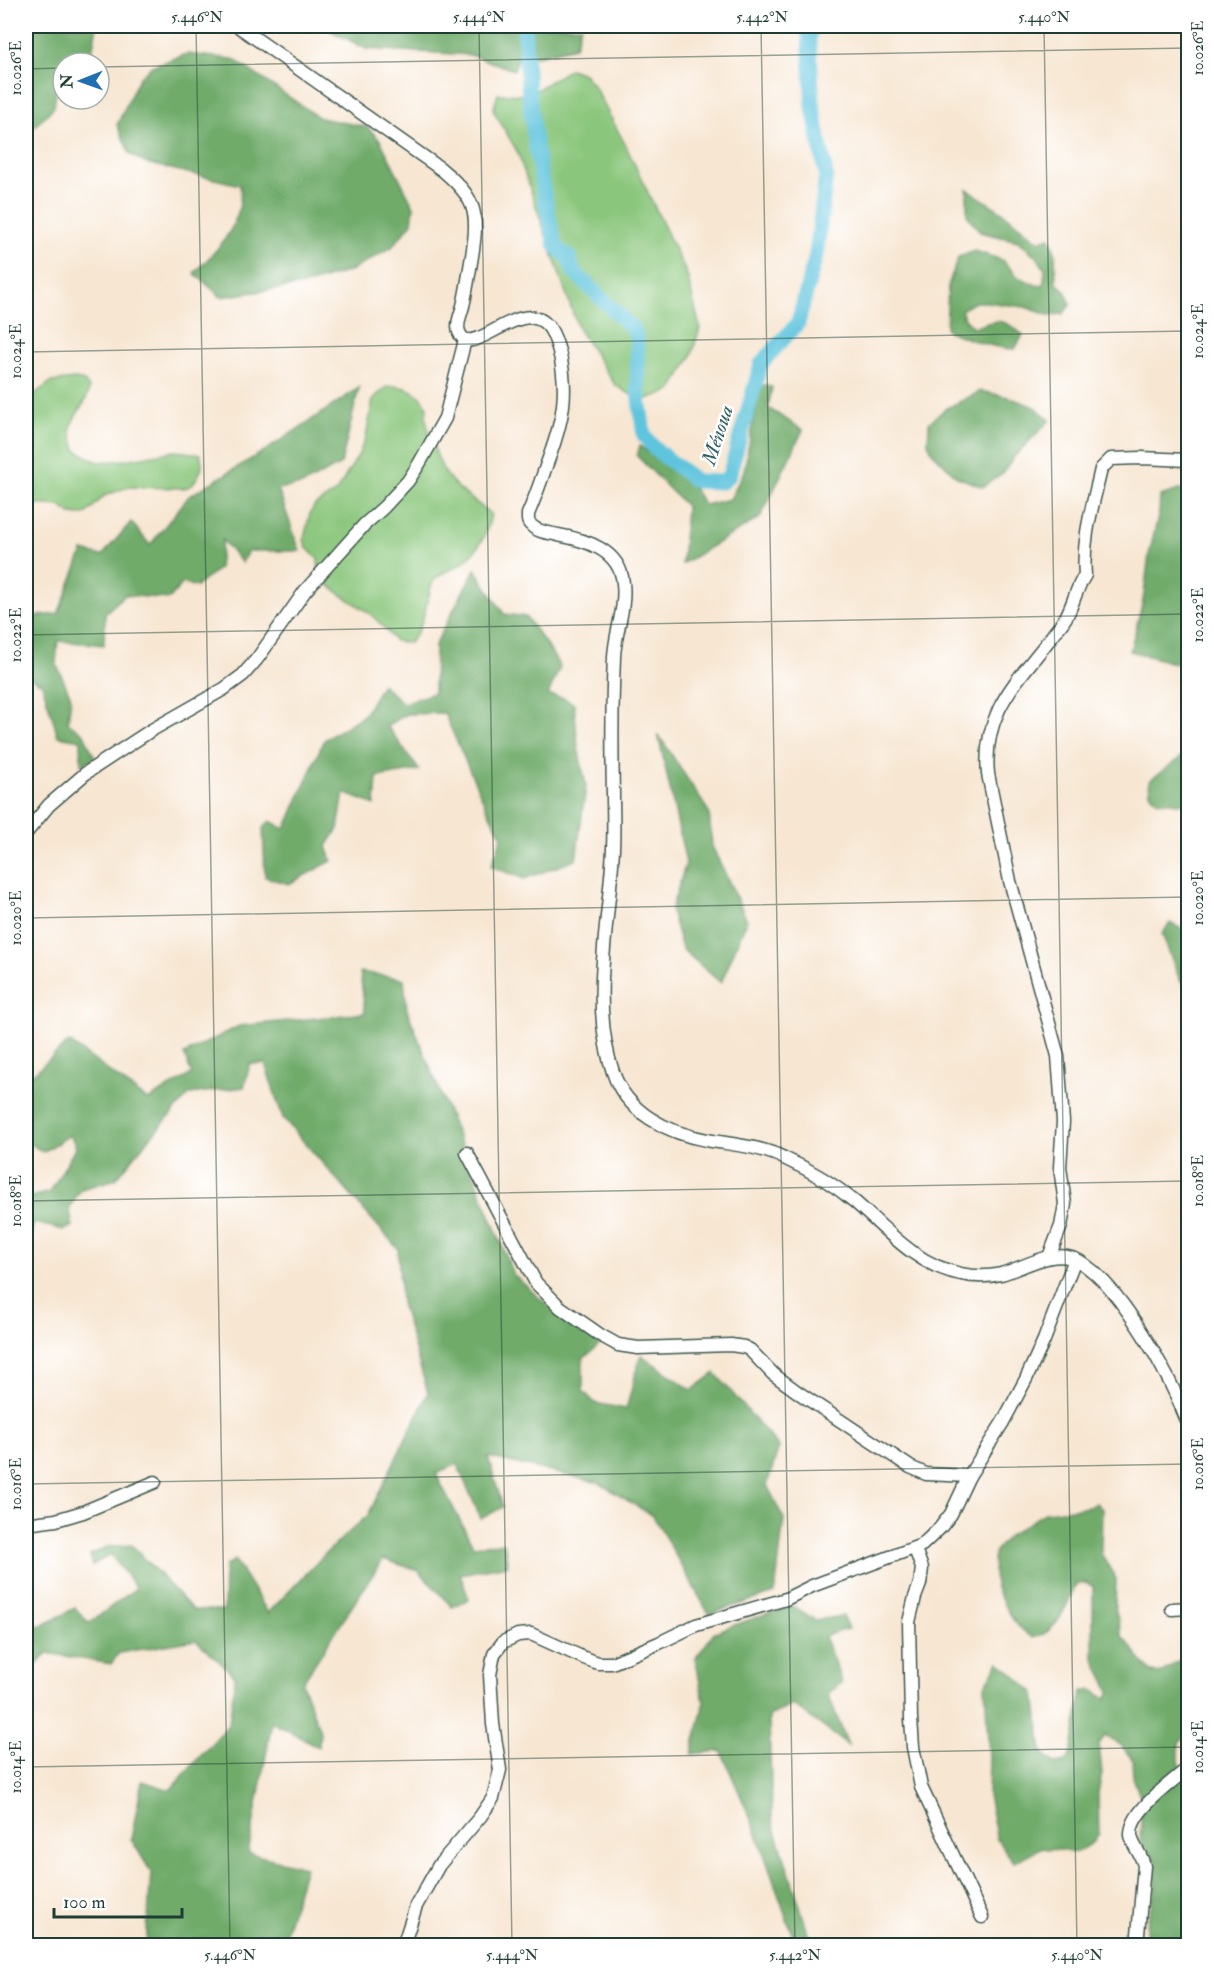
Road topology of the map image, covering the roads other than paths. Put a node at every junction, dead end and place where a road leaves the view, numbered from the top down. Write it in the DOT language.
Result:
graph roads {
  1 [pos="238,26"];
  2 [pos="465,340"];
  3 [pos="1188,460"];
  4 [pos="26,833"];
  5 [pos="467,1153"];
  6 [pos="1050,1257"];
  7 [pos="1075,1259"];
  8 [pos="1188,1423"];
  9 [pos="969,1476"];
  10 [pos="154,1482"];
  11 [pos="26,1524"];
  12 [pos="915,1549"];
  13 [pos="1188,1608"];
  14 [pos="1172,1609"];
  15 [pos="1188,1768"];
  16 [pos="982,1917"];
  17 [pos="403,1946"];
  18 [pos="1137,1946"];
  1 -- 2 [label="street"];
  2 -- 4 [label="street"];
  2 -- 6 [label="street"];
  3 -- 6 [label="street"];
  5 -- 9 [label="street"];
  6 -- 7 [label="street"];
  7 -- 8 [label="street"];
  7 -- 9 [label="street"];
  9 -- 12 [label="street"];
  10 -- 11 [label="street"];
  12 -- 16 [label="street"];
  12 -- 17 [label="street"];
  13 -- 14 [label="street"];
  15 -- 18 [label="street"];
}
